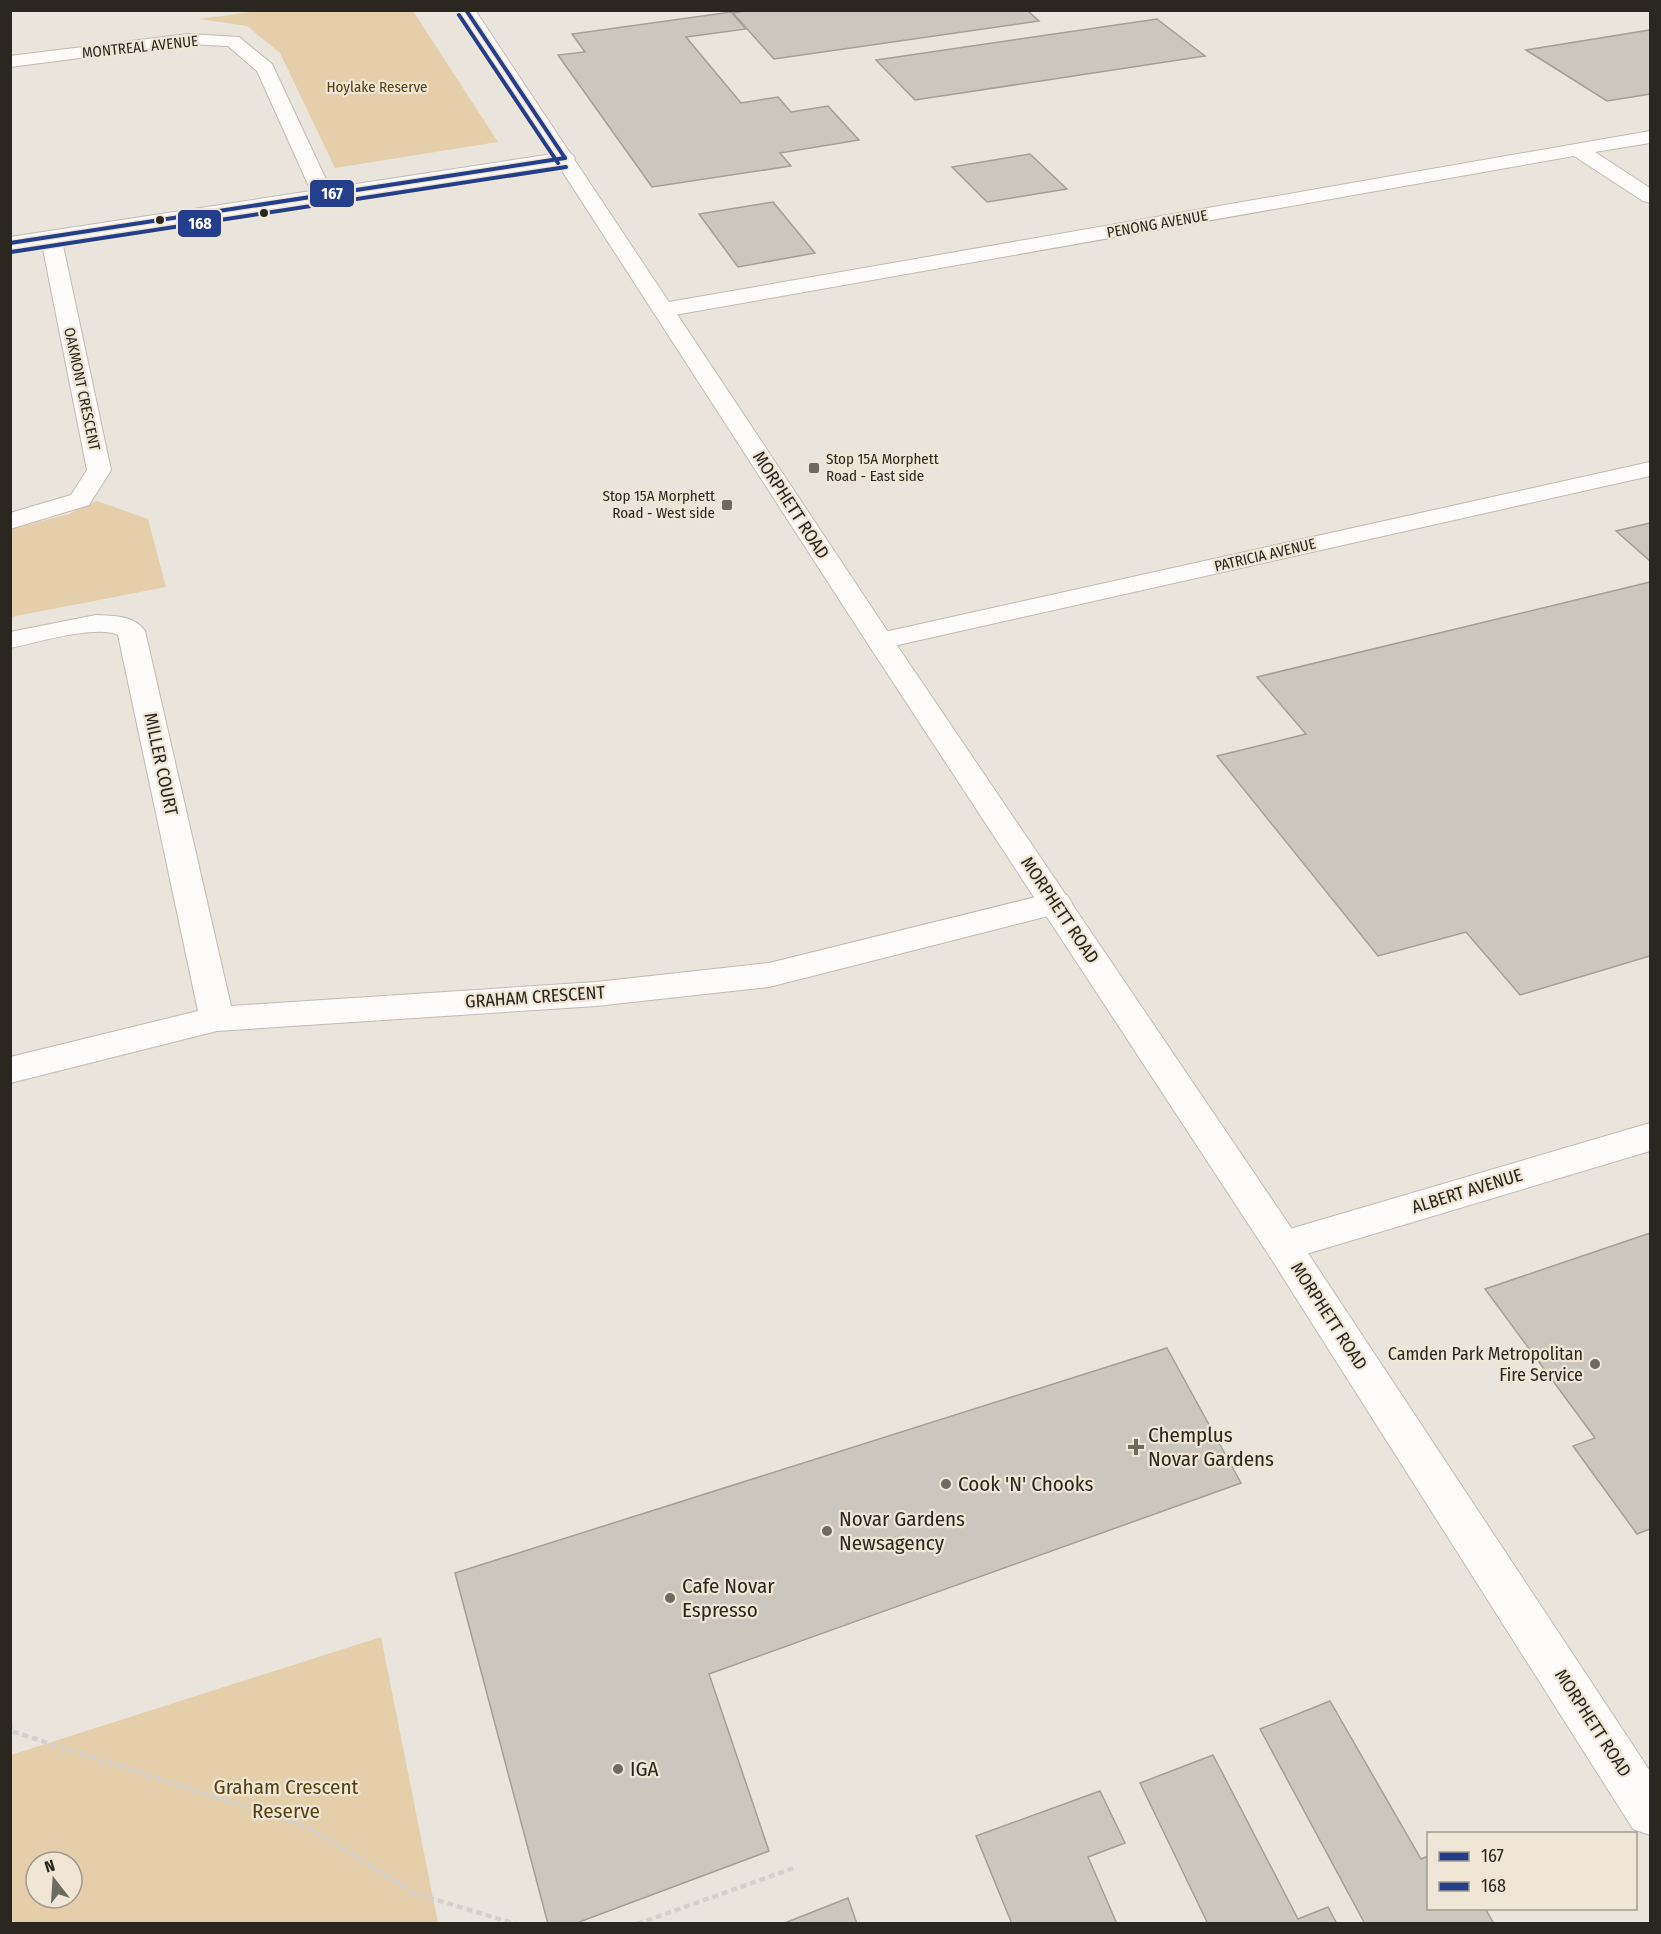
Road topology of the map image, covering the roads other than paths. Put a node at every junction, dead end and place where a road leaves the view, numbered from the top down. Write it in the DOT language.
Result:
graph roads {
  1 [pos="466,10"];
  2 [pos="10,62"];
  3 [pos="1650,137"];
  4 [pos="1578,150"];
  5 [pos="566,158"];
  6 [pos="323,195"];
  7 [pos="1650,197"];
  8 [pos="51,237"];
  9 [pos="10,243"];
  10 [pos="663,310"];
  11 [pos="1650,469"];
  12 [pos="10,521"];
  13 [pos="10,640"];
  14 [pos="880,642"];
  15 [pos="1056,903"];
  16 [pos="216,1019"];
  17 [pos="10,1070"];
  18 [pos="1650,1137"];
  19 [pos="1283,1246"];
  20 [pos="1650,1812"];
  1 -- 5 [label="street, MORPHETT ROAD"];
  2 -- 6 [label="street, MONTREAL AVENUE"];
  3 -- 4 [label="street, PENONG AVENUE"];
  4 -- 7 [label="street"];
  4 -- 10 [label="street, PENONG AVENUE"];
  5 -- 6 [label="street"];
  5 -- 10 [label="street, MORPHETT ROAD"];
  6 -- 8 [label="street"];
  8 -- 9 [label="street"];
  8 -- 12 [label="street, OAKMONT CRESCENT"];
  10 -- 14 [label="street, MORPHETT ROAD"];
  11 -- 14 [label="street, PATRICIA AVENUE"];
  13 -- 16 [label="street, MILLER COURT"];
  14 -- 15 [label="street, MORPHETT ROAD"];
  15 -- 16 [label="street, GRAHAM CRESCENT"];
  15 -- 19 [label="street, MORPHETT ROAD"];
  16 -- 17 [label="street, GRAHAM CRESCENT"];
  18 -- 19 [label="street, ALBERT AVENUE"];
  19 -- 20 [label="street, MORPHETT ROAD"];
}
